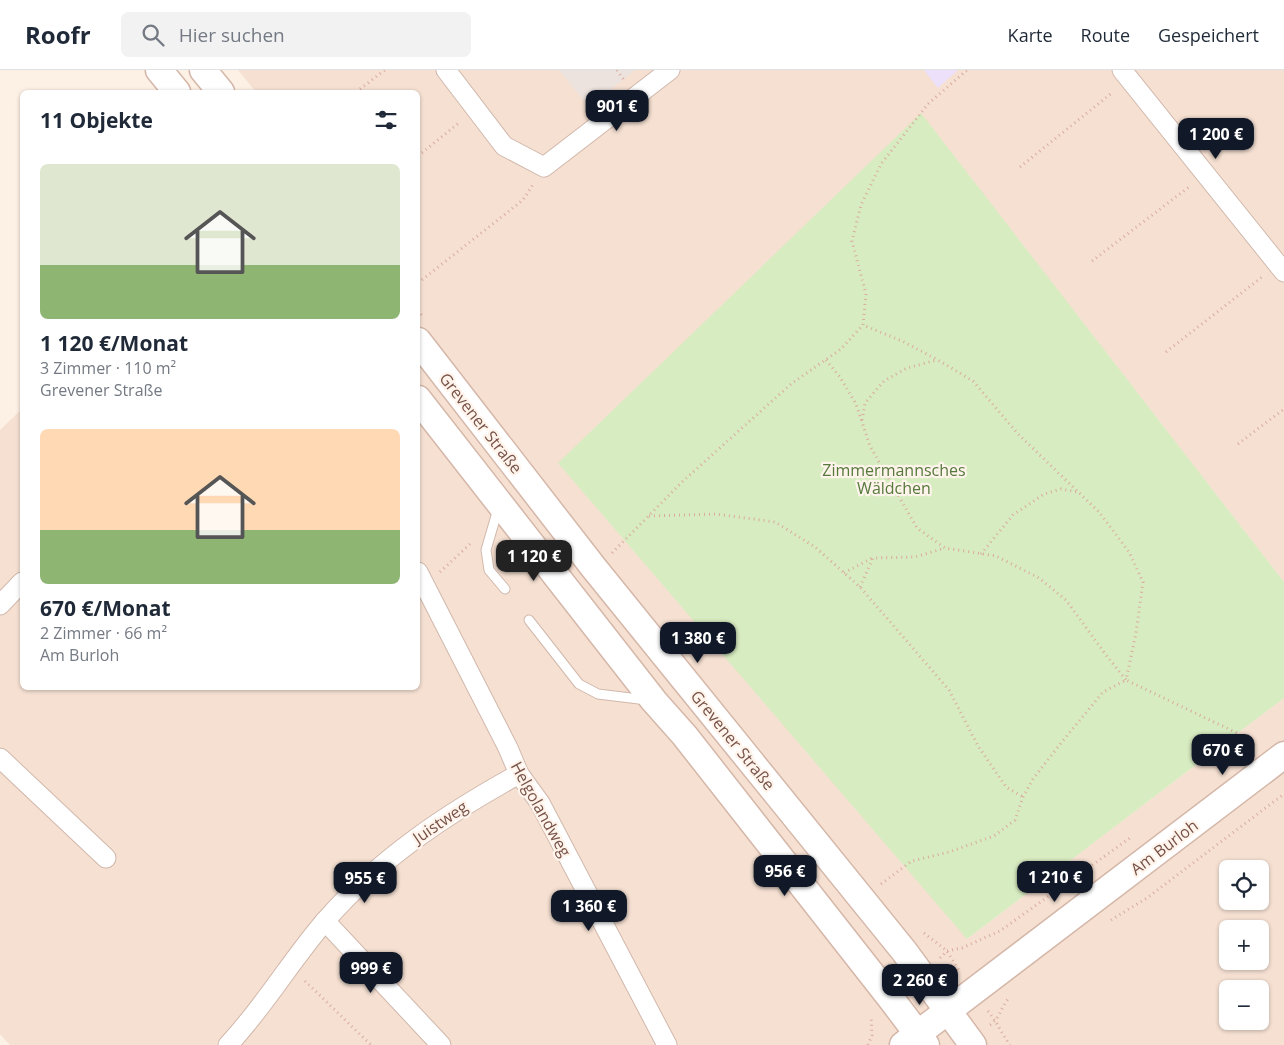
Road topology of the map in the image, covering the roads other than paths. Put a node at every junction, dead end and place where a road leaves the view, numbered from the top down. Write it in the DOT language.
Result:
graph roads {
  1 [pos="159,70"];
  2 [pos="203,70"];
  3 [pos="446,70"];
  4 [pos="670,70"];
  5 [pos="1126,75"];
  6 [pos="175,90"];
  7 [pos="219,90"];
  8 [pos="1281,268"];
  9 [pos="420,344"];
  10 [pos="420,402"];
  11 [pos="500,504"];
  12 [pos="421,579"];
  13 [pos="20,584"];
  14 [pos="505,589"];
  15 [pos="0,606"];
  16 [pos="529,620"];
  17 [pos="654,701"];
  18 [pos="1284,755"];
  19 [pos="0,758"];
  20 [pos="519,774"];
  21 [pos="106,858"];
  22 [pos="325,921"];
  23 [pos="947,1010"];
  24 [pos="916,1041"];
  25 [pos="228,1045"];
  26 [pos="441,1045"];
  27 [pos="667,1045"];
  28 [pos="973,1045"];
  1 -- 6 [label="main road"];
  2 -- 7 [label="main road"];
  3 -- 4 [label="street"];
  5 -- 8 [label="street"];
  9 -- 23 [label="main road, Grevener Straße"];
  10 -- 11 [label="main road"];
  11 -- 14 [label="lane"];
  11 -- 17 [label="main road"];
  12 -- 20 [label="street, Helgolandweg"];
  13 -- 15 [label="street"];
  16 -- 17 [label="lane"];
  17 -- 24 [label="main road"];
  18 -- 23 [label="main road, Am Burloh"];
  19 -- 21 [label="street"];
  20 -- 22 [label="street, Juistweg"];
  20 -- 27 [label="street, Helgolandweg"];
  22 -- 25 [label="street, Juistweg"];
  22 -- 26 [label="street"];
  23 -- 24 [label="main road, Am Burloh"];
  23 -- 28 [label="main road, Grevener Straße"];
}
